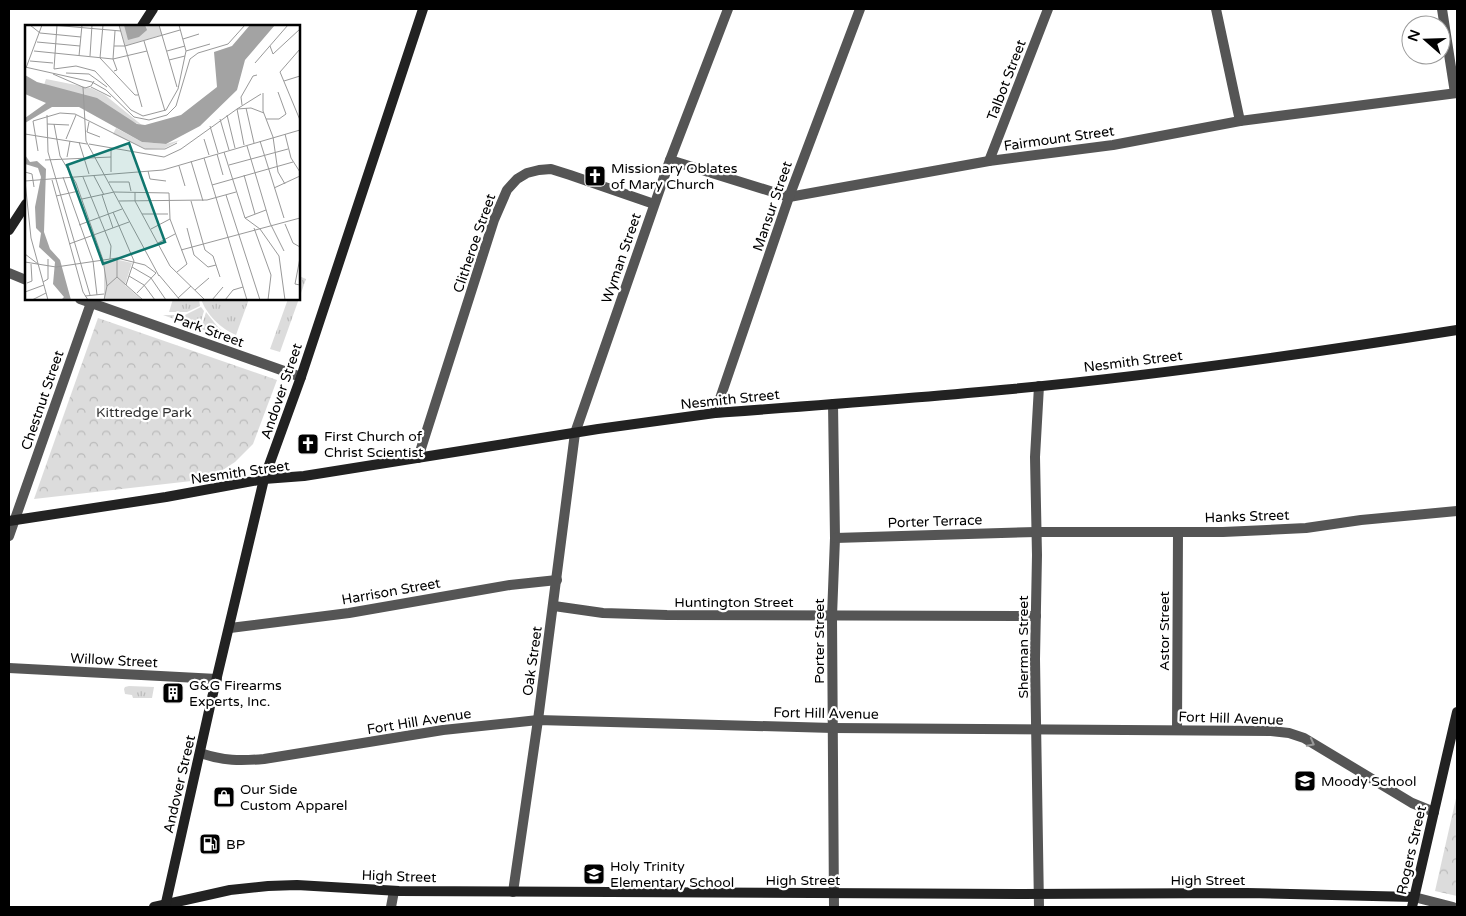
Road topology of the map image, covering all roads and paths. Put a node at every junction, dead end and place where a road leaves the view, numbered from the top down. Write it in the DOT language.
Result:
graph roads {
  1 [pos="153,9"];
  2 [pos="423,9"];
  3 [pos="728,9"];
  4 [pos="860,9"];
  5 [pos="1048,9"];
  6 [pos="1216,9"];
  7 [pos="1442,9"];
  8 [pos="143,25"];
  9 [pos="1456,93"];
  10 [pos="1240,121"];
  11 [pos="670,160"];
  12 [pos="989,161"];
  13 [pos="790,197"];
  14 [pos="654,204"];
  15 [pos="25,206"];
  16 [pos="9,230"];
  17 [pos="9,273"];
  18 [pos="25,280"];
  19 [pos="84,300"];
  20 [pos="91,302"];
  21 [pos="1457,330"];
  22 [pos="301,377"];
  23 [pos="1039,386"];
  24 [pos="833,404"];
  25 [pos="715,414"];
  26 [pos="575,433"];
  27 [pos="418,458"];
  28 [pos="264,479"];
  29 [pos="1457,511"];
  30 [pos="11,521"];
  31 [pos="1036,532"];
  32 [pos="1178,532"];
  33 [pos="9,536"];
  34 [pos="835,538"];
  35 [pos="557,580"];
  36 [pos="554,606"];
  37 [pos="832,616"];
  38 [pos="1036,616"];
  39 [pos="230,628"];
  40 [pos="9,668"];
  41 [pos="217,679"];
  42 [pos="1457,712"];
  43 [pos="538,720"];
  44 [pos="833,728"];
  45 [pos="1037,728"];
  46 [pos="1177,730"];
  47 [pos="200,753"];
  48 [pos="1434,812"];
  49 [pos="394,891"];
  50 [pos="513,892"];
  51 [pos="834,894"];
  52 [pos="1039,894"];
  53 [pos="1413,902"];
  54 [pos="166,905"];
  55 [pos="154,907"];
  56 [pos="391,907"];
  57 [pos="834,907"];
  58 [pos="1039,907"];
  59 [pos="1453,907"];
  1 -- 8 [label="main road"];
  2 -- 22 [label="main road, Andover Street"];
  3 -- 11 [label="street, Wyman Street"];
  4 -- 13 [label="street, Mansur Street"];
  5 -- 12 [label="street, Talbot Street"];
  6 -- 10 [label="street"];
  7 -- 9 [label="street"];
  9 -- 10 [label="street, Fairmount Street"];
  10 -- 12 [label="street, Fairmount Street"];
  11 -- 13 [label="street, Fairmount Street"];
  11 -- 14 [label="street, Wyman Street"];
  12 -- 13 [label="street, Fairmount Street"];
  13 -- 25 [label="street, Mansur Street"];
  14 -- 26 [label="street, Wyman Street"];
  14 -- 27 [label="street, Clitheroe Street"];
  15 -- 16 [label="main road"];
  17 -- 18 [label="street"];
  19 -- 20 [label="street, Park Street"];
  20 -- 22 [label="street, Park Street"];
  20 -- 30 [label="street, Chestnut Street"];
  21 -- 23 [label="main road, Nesmith Street"];
  22 -- 28 [label="main road, Andover Street"];
  23 -- 24 [label="main road, Nesmith Street"];
  23 -- 31 [label="street, Sherman Street"];
  24 -- 25 [label="main road, Nesmith Street"];
  24 -- 34 [label="street, Porter Street"];
  25 -- 26 [label="main road, Nesmith Street"];
  26 -- 27 [label="main road, Nesmith Street"];
  26 -- 35 [label="street, Oak Street"];
  27 -- 28 [label="main road, Nesmith Street"];
  28 -- 30 [label="main road, Nesmith Street"];
  28 -- 39 [label="main road, Andover Street"];
  29 -- 32 [label="street, Hanks Street"];
  30 -- 33 [label="street, Chestnut Street"];
  31 -- 32 [label="street, Hanks Street"];
  31 -- 34 [label="street, Porter Terrace"];
  31 -- 38 [label="street, Sherman Street"];
  32 -- 46 [label="street, Astor Street"];
  34 -- 37 [label="street, Porter Street"];
  35 -- 36 [label="street, Oak Street"];
  35 -- 39 [label="street, Harrison Street"];
  36 -- 37 [label="street, Huntington Street"];
  36 -- 43 [label="street, Oak Street"];
  37 -- 38 [label="street, Huntington Street"];
  37 -- 44 [label="street, Porter Street"];
  38 -- 45 [label="street, Sherman Street"];
  39 -- 41 [label="main road, Andover Street"];
  40 -- 41 [label="street, Willow Street"];
  41 -- 47 [label="main road, Andover Street"];
  42 -- 48 [label="main road, Rogers Street"];
  43 -- 44 [label="street, Fort Hill Avenue"];
  43 -- 47 [label="street, Fort Hill Avenue"];
  43 -- 50 [label="street, Oak Street"];
  44 -- 45 [label="street, Fort Hill Avenue"];
  44 -- 51 [label="street, Porter Street"];
  45 -- 46 [label="street, Fort Hill Avenue"];
  45 -- 52 [label="street, Sherman Street"];
  46 -- 48 [label="street, Fort Hill Avenue, one-way"];
  47 -- 54 [label="main road, Andover Street"];
  48 -- 53 [label="main road, Rogers Street"];
  49 -- 50 [label="main road, High Street"];
  49 -- 54 [label="main road, High Street"];
  49 -- 56 [label="street"];
  50 -- 51 [label="main road, High Street"];
  51 -- 52 [label="main road, High Street"];
  51 -- 57 [label="street, Porter Street"];
  52 -- 53 [label="main road, High Street"];
  52 -- 58 [label="street, Sherman Street"];
  53 -- 59 [label="street, High Street"];
  54 -- 55 [label="main road, High Street"];
}
